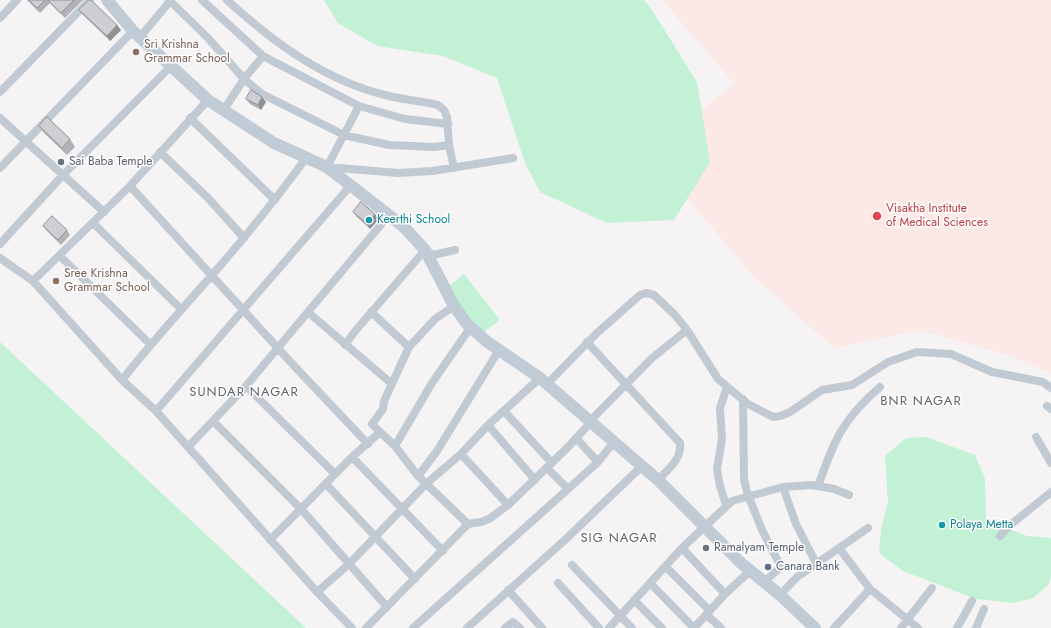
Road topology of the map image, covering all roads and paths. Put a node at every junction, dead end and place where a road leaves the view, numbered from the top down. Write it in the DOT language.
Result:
graph roads {
  1 [pos="17,0"];
  2 [pos="90,0"];
  3 [pos="107,0"];
  4 [pos="170,0"];
  5 [pos="202,0"];
  6 [pos="228,0"];
  7 [pos="2,12"];
  8 [pos="137,34"];
  9 [pos="263,56"];
  10 [pos="171,66"];
  11 [pos="244,79"];
  12 [pos="0,92"];
  13 [pos="208,100"];
  14 [pos="359,106"];
  15 [pos="223,111"];
  16 [pos="0,118"];
  17 [pos="190,118"];
  18 [pos="448,124"];
  19 [pos="344,135"];
  20 [pos="25,141"];
  21 [pos="449,145"];
  22 [pos="160,152"];
  23 [pos="306,158"];
  24 [pos="513,158"];
  25 [pos="327,167"];
  26 [pos="0,168"];
  27 [pos="454,168"];
  28 [pos="62,176"];
  29 [pos="351,185"];
  30 [pos="130,186"];
  31 [pos="275,200"];
  32 [pos="104,212"];
  33 [pos="389,215"];
  34 [pos="93,223"];
  35 [pos="244,238"];
  36 [pos="0,244"];
  37 [pos="424,250"];
  38 [pos="456,250"];
  39 [pos="60,256"];
  40 [pos="0,258"];
  41 [pos="212,274"];
  42 [pos="33,281"];
  43 [pos="454,306"];
  44 [pos="181,309"];
  45 [pos="244,311"];
  46 [pos="371,312"];
  47 [pos="308,313"];
  48 [pos="470,328"];
  49 [pos="687,330"];
  50 [pos="587,342"];
  51 [pos="150,344"];
  52 [pos="345,345"];
  53 [pos="409,347"];
  54 [pos="278,348"];
  55 [pos="500,350"];
  56 [pos="122,380"];
  57 [pos="544,381"];
  58 [pos="392,384"];
  59 [pos="626,384"];
  60 [pos="246,386"];
  61 [pos="727,387"];
  62 [pos="880,387"];
  63 [pos="1051,388"];
  64 [pos="743,399"];
  65 [pos="156,411"];
  66 [pos="504,411"];
  67 [pos="213,421"];
  68 [pos="591,422"];
  69 [pos="488,425"];
  70 [pos="380,432"];
  71 [pos="1036,437"];
  72 [pos="576,438"];
  73 [pos="614,442"];
  74 [pos="368,444"];
  75 [pos="395,446"];
  76 [pos="188,447"];
  77 [pos="461,454"];
  78 [pos="352,457"];
  79 [pos="598,462"];
  80 [pos="1051,464"];
  81 [pos="549,465"];
  82 [pos="642,466"];
  83 [pos="334,474"];
  84 [pos="418,476"];
  85 [pos="534,480"];
  86 [pos="658,480"];
  87 [pos="427,483"];
  88 [pos="326,484"];
  89 [pos="818,486"];
  90 [pos="783,487"];
  91 [pos="568,489"];
  92 [pos="1051,492"];
  93 [pos="849,495"];
  94 [pos="748,496"];
  95 [pos="508,505"];
  96 [pos="726,505"];
  97 [pos="401,508"];
  98 [pos="301,509"];
  99 [pos="468,524"];
  100 [pos="705,527"];
  101 [pos="868,528"];
  102 [pos="375,535"];
  103 [pos="1000,536"];
  104 [pos="270,540"];
  105 [pos="682,548"];
  106 [pos="839,548"];
  107 [pos="443,551"];
  108 [pos="816,563"];
  109 [pos="348,564"];
  110 [pos="572,565"];
  111 [pos="666,567"];
  112 [pos="750,570"];
  113 [pos="415,578"];
  114 [pos="764,582"];
  115 [pos="558,583"];
  116 [pos="650,583"];
  117 [pos="932,588"];
  118 [pos="508,590"];
  119 [pos="870,590"];
  120 [pos="317,592"];
  121 [pos="725,594"];
  122 [pos="780,595"];
  123 [pos="634,600"];
  124 [pos="972,601"];
  125 [pos="387,607"];
  126 [pos="984,609"];
  127 [pos="708,613"];
  128 [pos="620,616"];
  129 [pos="907,620"];
  130 [pos="474,622"];
  131 [pos="352,628"];
  132 [pos="366,628"];
  133 [pos="413,628"];
  134 [pos="467,628"];
  135 [pos="480,628"];
  136 [pos="505,628"];
  137 [pos="520,628"];
  138 [pos="542,628"];
  139 [pos="599,628"];
  140 [pos="609,628"];
  141 [pos="632,628"];
  142 [pos="662,628"];
  143 [pos="694,628"];
  144 [pos="721,628"];
  145 [pos="815,628"];
  146 [pos="834,628"];
  147 [pos="901,628"];
  148 [pos="918,628"];
  149 [pos="957,628"];
  150 [pos="976,628"];
  1 -- 7 [label="street"];
  2 -- 12 [label="street"];
  3 -- 8 [label="street"];
  4 -- 8 [label="street"];
  4 -- 11 [label="street"];
  5 -- 9 [label="street"];
  6 -- 18 [label="street"];
  8 -- 10 [label="street"];
  8 -- 20 [label="street"];
  9 -- 11 [label="street"];
  9 -- 14 [label="street"];
  10 -- 13 [label="street"];
  10 -- 28 [label="street"];
  11 -- 15 [label="street"];
  11 -- 19 [label="street"];
  13 -- 15 [label="street"];
  13 -- 17 [label="street"];
  14 -- 18 [label="street"];
  14 -- 19 [label="street"];
  15 -- 23 [label="street"];
  16 -- 20 [label="street"];
  17 -- 22 [label="street"];
  17 -- 31 [label="street"];
  18 -- 21 [label="street"];
  19 -- 21 [label="street"];
  19 -- 25 [label="street"];
  20 -- 26 [label="street"];
  20 -- 28 [label="street"];
  21 -- 27 [label="street"];
  22 -- 30 [label="street"];
  22 -- 35 [label="street"];
  23 -- 25 [label="street"];
  23 -- 31 [label="street"];
  24 -- 27 [label="street"];
  25 -- 27 [label="street"];
  25 -- 29 [label="street"];
  28 -- 32 [label="street"];
  28 -- 36 [label="street"];
  29 -- 33 [label="street"];
  29 -- 45 [label="street"];
  30 -- 32 [label="street"];
  30 -- 41 [label="street"];
  31 -- 35 [label="street"];
  32 -- 34 [label="street"];
  33 -- 37 [label="street"];
  33 -- 47 [label="street"];
  34 -- 39 [label="street"];
  34 -- 44 [label="street"];
  35 -- 41 [label="street"];
  37 -- 38 [label="street"];
  37 -- 43 [label="street"];
  37 -- 46 [label="street"];
  39 -- 42 [label="street"];
  39 -- 51 [label="street"];
  40 -- 42 [label="street"];
  41 -- 44 [label="street"];
  41 -- 45 [label="street"];
  42 -- 56 [label="street"];
  43 -- 48 [label="street"];
  43 -- 53 [label="street"];
  44 -- 51 [label="street"];
  45 -- 54 [label="street"];
  45 -- 65 [label="street"];
  46 -- 52 [label="street"];
  46 -- 53 [label="street"];
  47 -- 52 [label="street"];
  47 -- 54 [label="street"];
  48 -- 55 [label="street"];
  48 -- 75 [label="street"];
  49 -- 50 [label="street"];
  49 -- 59 [label="street"];
  49 -- 61 [label="street"];
  50 -- 57 [label="street"];
  50 -- 59 [label="street"];
  51 -- 56 [label="street"];
  52 -- 58 [label="street"];
  53 -- 58 [label="street"];
  54 -- 60 [label="street"];
  54 -- 74 [label="street"];
  55 -- 57 [label="street"];
  55 -- 84 [label="street"];
  56 -- 65 [label="street"];
  57 -- 66 [label="street"];
  57 -- 68 [label="street"];
  58 -- 70 [label="street"];
  59 -- 68 [label="street"];
  59 -- 86 [label="street"];
  60 -- 67 [label="street"];
  60 -- 83 [label="street"];
  61 -- 64 [label="street"];
  61 -- 96 [label="street"];
  62 -- 89 [label="street"];
  63 -- 64 [label="street"];
  64 -- 94 [label="street"];
  65 -- 76 [label="street"];
  66 -- 69 [label="street"];
  66 -- 81 [label="street"];
  67 -- 76 [label="street"];
  67 -- 98 [label="street"];
  68 -- 72 [label="street"];
  68 -- 73 [label="street"];
  69 -- 77 [label="street"];
  69 -- 85 [label="street"];
  70 -- 74 [label="street"];
  70 -- 75 [label="street"];
  71 -- 80 [label="street"];
  72 -- 79 [label="street"];
  72 -- 81 [label="street"];
  73 -- 79 [label="street"];
  73 -- 82 [label="street"];
  74 -- 78 [label="street"];
  75 -- 84 [label="street"];
  76 -- 104 [label="street"];
  77 -- 87 [label="street"];
  77 -- 95 [label="street"];
  78 -- 83 [label="street"];
  78 -- 97 [label="street"];
  79 -- 91 [label="street"];
  81 -- 85 [label="street"];
  81 -- 91 [label="street"];
  82 -- 86 [label="street"];
  82 -- 118 [label="street"];
  83 -- 88 [label="street"];
  84 -- 87 [label="street"];
  85 -- 95 [label="street"];
  86 -- 100 [label="street"];
  87 -- 97 [label="street"];
  87 -- 99 [label="street"];
  88 -- 98 [label="street"];
  88 -- 102 [label="street"];
  89 -- 90 [label="street"];
  89 -- 93 [label="street"];
  90 -- 94 [label="street"];
  90 -- 108 [label="street"];
  91 -- 133 [label="street"];
  92 -- 103 [label="street"];
  94 -- 96 [label="street"];
  94 -- 114 [label="street"];
  95 -- 99 [label="street"];
  96 -- 100 [label="street"];
  97 -- 102 [label="street"];
  97 -- 107 [label="street"];
  98 -- 104 [label="street"];
  98 -- 109 [label="street"];
  99 -- 107 [label="street"];
  100 -- 105 [label="street"];
  100 -- 112 [label="street"];
  101 -- 106 [label="street"];
  102 -- 109 [label="street"];
  102 -- 113 [label="street"];
  104 -- 120 [label="street"];
  105 -- 111 [label="street"];
  105 -- 121 [label="street"];
  106 -- 108 [label="street"];
  106 -- 119 [label="street"];
  107 -- 113 [label="street"];
  108 -- 122 [label="street"];
  109 -- 120 [label="street"];
  109 -- 125 [label="street"];
  110 -- 128 [label="street"];
  111 -- 116 [label="street"];
  111 -- 127 [label="street"];
  112 -- 114 [label="street"];
  112 -- 121 [label="street"];
  113 -- 125 [label="street"];
  114 -- 122 [label="street"];
  115 -- 139 [label="street"];
  116 -- 123 [label="street"];
  116 -- 143 [label="street"];
  117 -- 129 [label="street"];
  118 -- 130 [label="street"];
  118 -- 138 [label="street"];
  119 -- 129 [label="street"];
  119 -- 146 [label="street"];
  120 -- 131 [label="street"];
  121 -- 127 [label="street"];
  122 -- 145 [label="street"];
  123 -- 128 [label="street"];
  123 -- 142 [label="street"];
  124 -- 149 [label="street"];
  125 -- 132 [label="street"];
  126 -- 150 [label="street"];
  127 -- 143 [label="street"];
  127 -- 144 [label="street"];
  128 -- 140 [label="street"];
  128 -- 141 [label="street"];
  129 -- 147 [label="street"];
  129 -- 148 [label="street"];
  130 -- 134 [label="street"];
  130 -- 135 [label="street"];
  136 -- 137 [label="street"];
}
